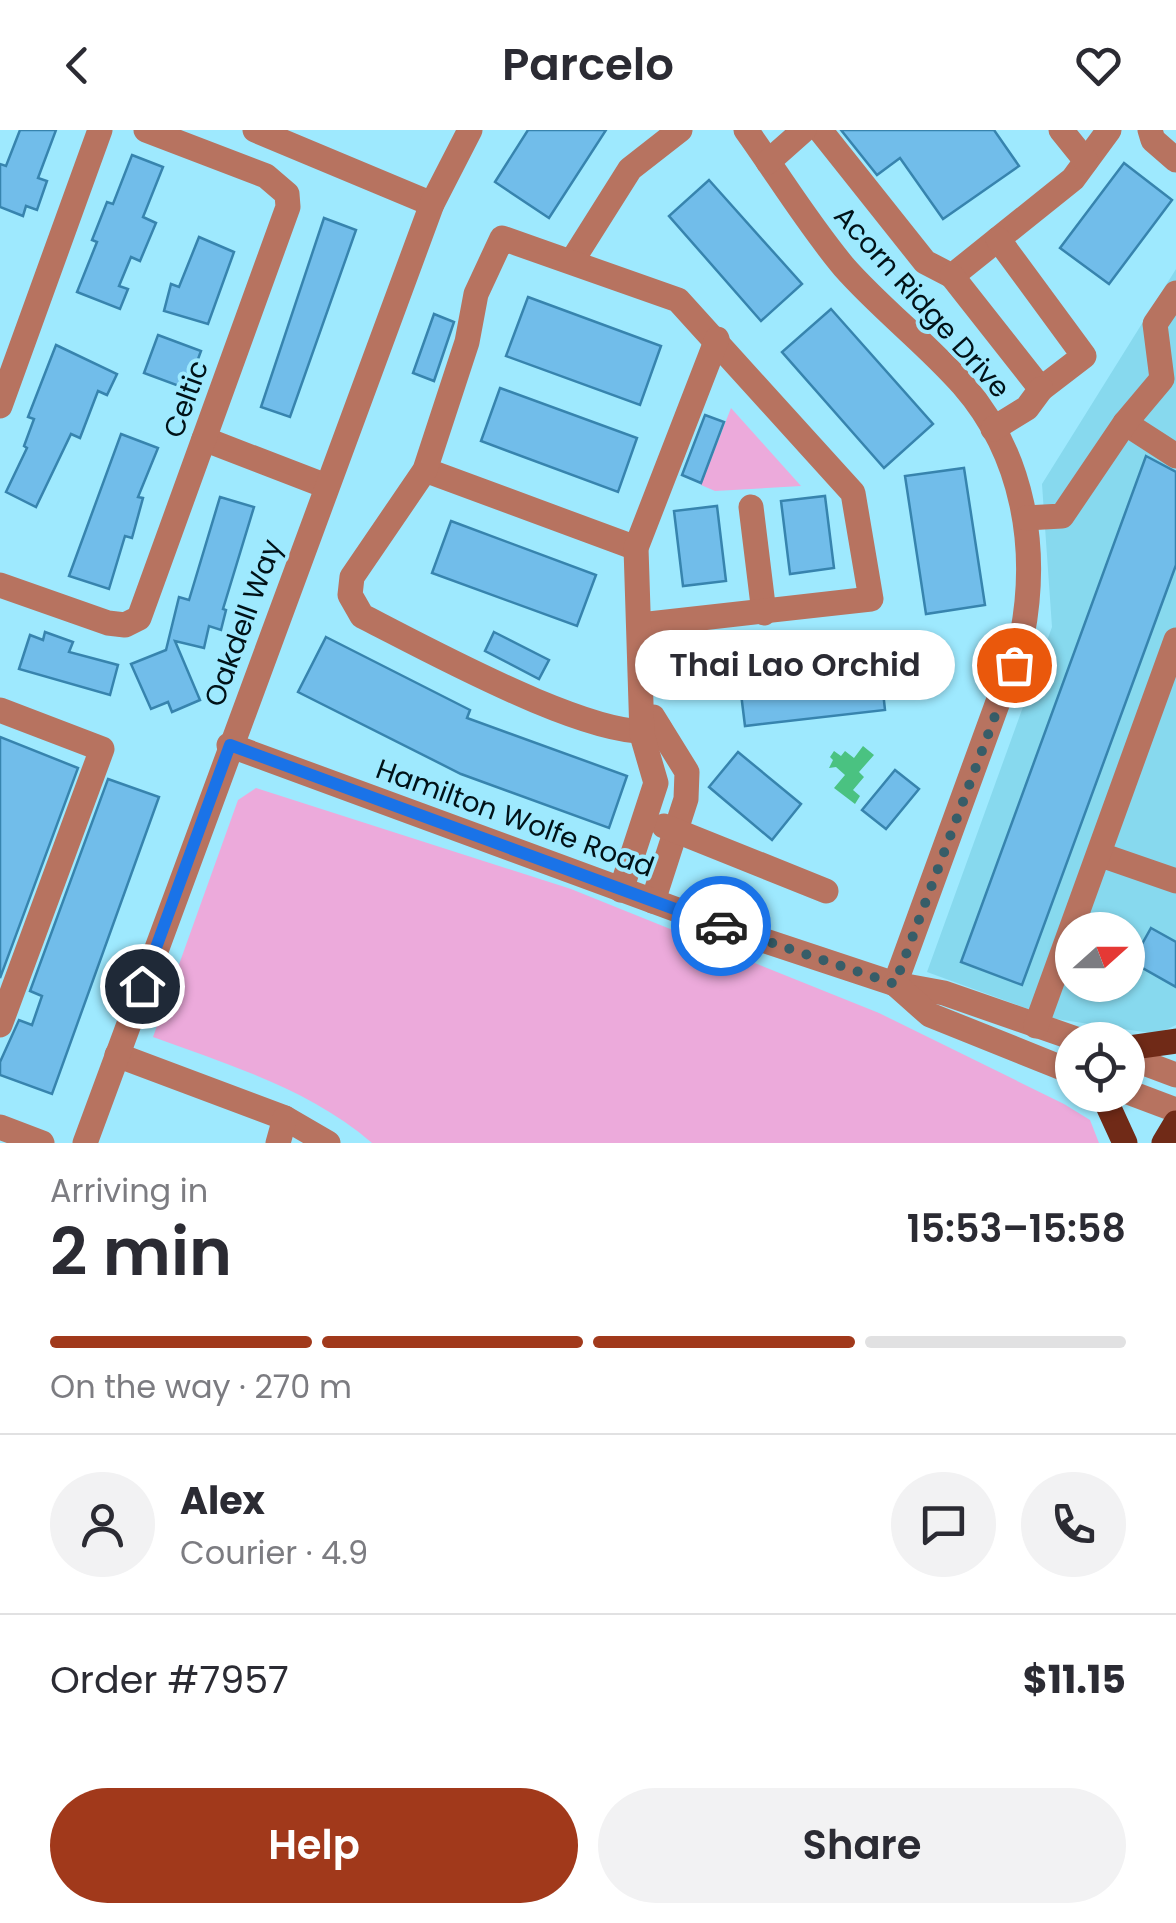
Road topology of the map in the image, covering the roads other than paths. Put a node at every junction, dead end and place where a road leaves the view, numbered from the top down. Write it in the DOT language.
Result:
graph roads {
  1 [pos="100,130"];
  2 [pos="146,130"];
  3 [pos="255,130"];
  4 [pos="470,130"];
  5 [pos="680,130"];
  6 [pos="746,130"];
  7 [pos="804,130"];
  8 [pos="820,130"];
  9 [pos="1061,130"];
  10 [pos="1109,130"];
  11 [pos="1150,130"];
  12 [pos="1176,160"];
  13 [pos="1086,161"];
  14 [pos="768,162"];
  15 [pos="432,204"];
  16 [pos="998,239"];
  17 [pos="572,261"];
  18 [pos="952,276"];
  19 [pos="1176,293"];
  20 [pos="717,339"];
  21 [pos="1041,389"];
  22 [pos="0,406"];
  23 [pos="1125,424"];
  24 [pos="994,429"];
  25 [pos="204,439"];
  26 [pos="1176,456"];
  27 [pos="425,470"];
  28 [pos="326,486"];
  29 [pos="751,508"];
  30 [pos="1026,518"];
  31 [pos="636,548"];
  32 [pos="0,585"];
  33 [pos="764,613"];
  34 [pos="640,625"];
  35 [pos="1175,648"];
  36 [pos="0,710"];
  37 [pos="651,732"];
  38 [pos="230,745"];
  39 [pos="646,820"];
  40 [pos="677,831"];
  41 [pos="1101,855"];
  42 [pos="1176,881"];
  43 [pos="621,890"];
  44 [pos="826,891"];
  45 [pos="653,901"];
  46 [pos="895,984"];
  47 [pos="0,1025"];
  48 [pos="1036,1026"];
  49 [pos="1055,1032"];
  50 [pos="1176,1041"];
  51 [pos="1145,1046"];
  52 [pos="117,1055"];
  53 [pos="1145,1063"];
  54 [pos="1055,1065"];
  55 [pos="1176,1075"];
  56 [pos="1145,1098"];
  57 [pos="1176,1110"];
  58 [pos="1110,1112"];
  59 [pos="1176,1123"];
  60 [pos="0,1128"];
  61 [pos="281,1130"];
  62 [pos="42,1143"];
  63 [pos="85,1143"];
  64 [pos="328,1143"];
  65 [pos="1124,1143"];
  66 [pos="1164,1143"];
  1 -- 22 [label="street"];
  2 -- 25 [label="street, Celtic"];
  3 -- 15 [label="street"];
  4 -- 15 [label="street, Oakdell Way"];
  5 -- 17 [label="street"];
  6 -- 14 [label="street, Acorn Ridge Drive"];
  7 -- 14 [label="street"];
  8 -- 18 [label="street"];
  9 -- 13 [label="street"];
  10 -- 13 [label="street"];
  11 -- 12 [label="street"];
  13 -- 16 [label="street"];
  14 -- 24 [label="street, Acorn Ridge Drive"];
  15 -- 28 [label="street, Oakdell Way"];
  16 -- 18 [label="street"];
  16 -- 21 [label="street"];
  17 -- 20 [label="street"];
  17 -- 27 [label="street"];
  18 -- 21 [label="street"];
  19 -- 23 [label="street"];
  20 -- 31 [label="street"];
  20 -- 33 [label="street"];
  21 -- 24 [label="street"];
  23 -- 26 [label="street"];
  23 -- 30 [label="street"];
  24 -- 30 [label="street, Acorn Ridge Drive"];
  25 -- 28 [label="street"];
  25 -- 32 [label="street, Celtic"];
  27 -- 31 [label="street"];
  27 -- 37 [label="street"];
  28 -- 38 [label="street, Oakdell Way"];
  29 -- 33 [label="street"];
  30 -- 46 [label="street, Acorn Ridge Drive"];
  31 -- 34 [label="street"];
  33 -- 34 [label="street"];
  34 -- 37 [label="street"];
  35 -- 41 [label="street"];
  36 -- 47 [label="street"];
  37 -- 39 [label="street"];
  37 -- 40 [label="street"];
  38 -- 43 [label="street, Hamilton Wolfe Road"];
  38 -- 52 [label="street, Oakdell Way"];
  39 -- 40 [label="street"];
  39 -- 43 [label="street"];
  40 -- 44 [label="street"];
  40 -- 45 [label="street"];
  41 -- 42 [label="street"];
  41 -- 48 [label="street"];
  43 -- 45 [label="street, Hamilton Wolfe Road"];
  45 -- 46 [label="street, Hamilton Wolfe Road"];
  46 -- 48 [label="street, Hamilton Wolfe Road"];
  46 -- 54 [label="street, Hamilton Wolfe Road"];
  48 -- 49 [label="street, Hamilton Wolfe Road"];
  50 -- 51 [label="main road"];
  52 -- 61 [label="street"];
  52 -- 63 [label="street, Oakdell Way"];
  53 -- 55 [label="street"];
  56 -- 57 [label="street"];
  58 -- 65 [label="main road"];
  59 -- 66 [label="main road"];
  60 -- 62 [label="street"];
  61 -- 64 [label="street"];
}
